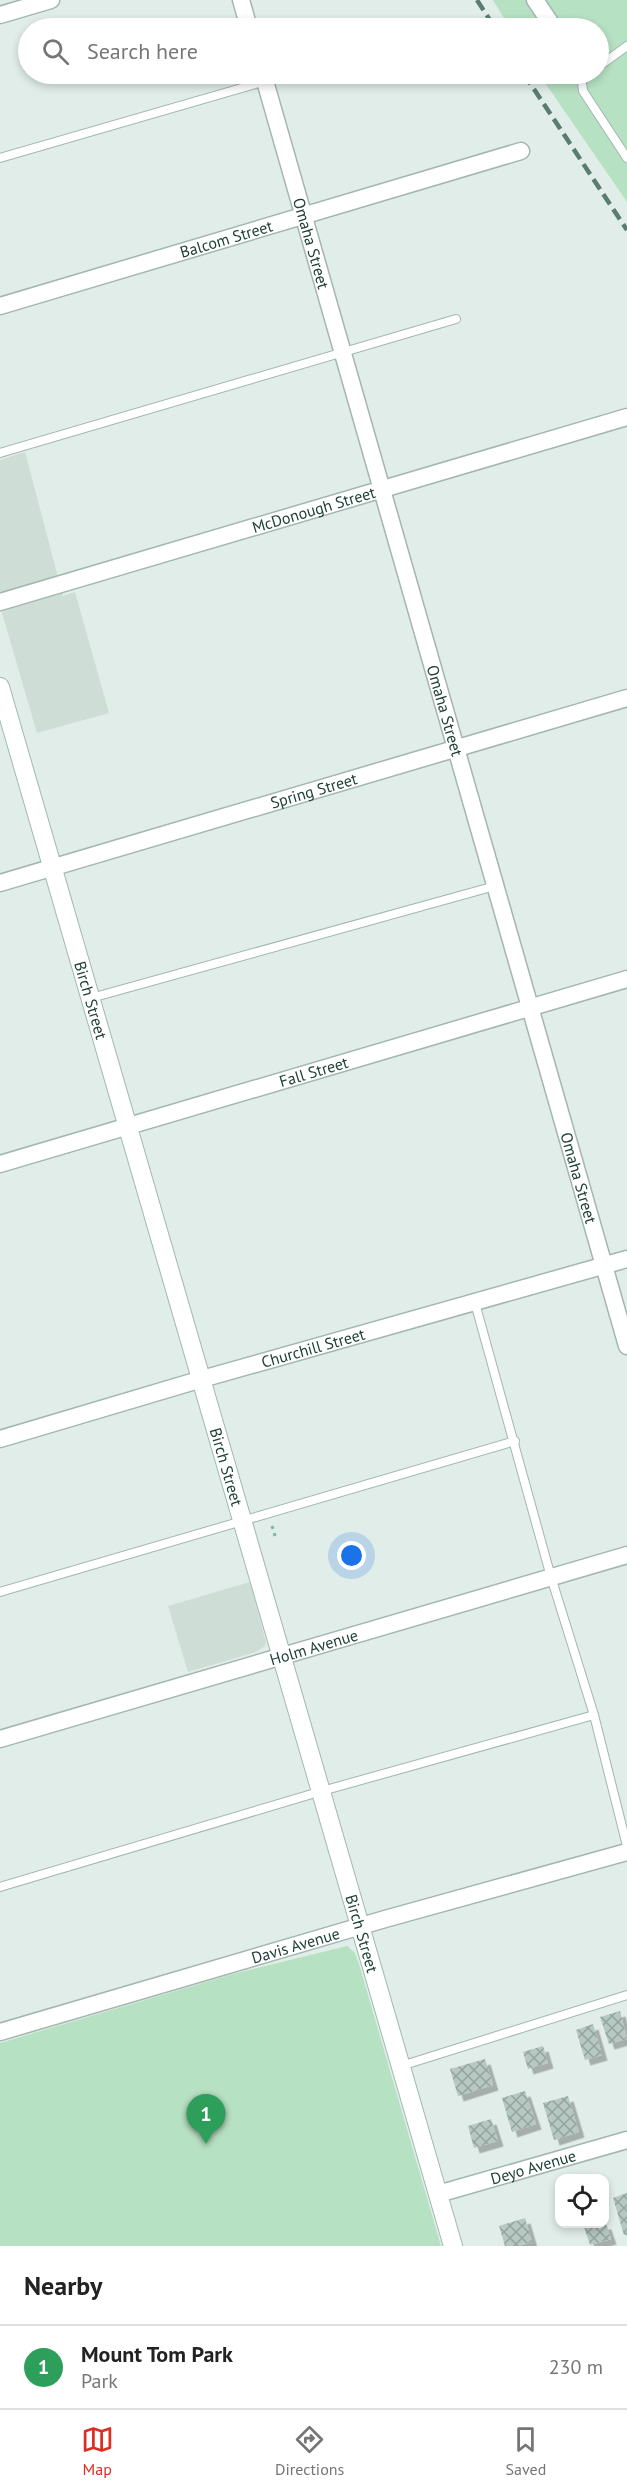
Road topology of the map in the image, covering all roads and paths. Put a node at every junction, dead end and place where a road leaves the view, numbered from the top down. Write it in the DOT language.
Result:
graph roads {
  1 [pos="51,0"];
  2 [pos="241,0"];
  3 [pos="535,0"];
  4 [pos="0,15"];
  5 [pos="246,18"];
  6 [pos="547,18"];
  7 [pos="627,46"];
  8 [pos="609,59"];
  9 [pos="241,84"];
  10 [pos="266,84"];
  11 [pos="582,84"];
  12 [pos="521,151"];
  13 [pos="0,158"];
  14 [pos="627,158"];
  15 [pos="304,216"];
  16 [pos="0,306"];
  17 [pos="456,319"];
  18 [pos="343,352"];
  19 [pos="627,417"];
  20 [pos="0,453"];
  21 [pos="381,488"];
  22 [pos="0,602"];
  23 [pos="0,687"];
  24 [pos="627,698"];
  25 [pos="455,748"];
  26 [pos="53,868"];
  27 [pos="0,883"];
  28 [pos="495,886"];
  29 [pos="627,979"];
  30 [pos="90,998"];
  31 [pos="531,1006"];
  32 [pos="127,1127"];
  33 [pos="0,1164"];
  34 [pos="627,1259"];
  35 [pos="604,1266"];
  36 [pos="476,1302"];
  37 [pos="627,1346"];
  38 [pos="202,1379"];
  39 [pos="0,1439"];
  40 [pos="515,1441"];
  41 [pos="243,1520"];
  42 [pos="272,1525"];
  43 [pos="274,1536"];
  44 [pos="627,1555"];
  45 [pos="551,1577"];
  46 [pos="0,1592"];
  47 [pos="282,1655"];
  48 [pos="594,1715"];
  49 [pos="0,1739"];
  50 [pos="322,1791"];
  51 [pos="627,1846"];
  52 [pos="627,1852"];
  53 [pos="0,1887"];
  54 [pos="361,1927"];
  55 [pos="627,1995"];
  56 [pos="0,2032"];
  57 [pos="400,2066"];
  58 [pos="627,2140"];
  59 [pos="438,2194"];
  60 [pos="453,2246"];
  1 -- 4 [label="street"];
  2 -- 5 [label="street"];
  3 -- 6 [label="street"];
  7 -- 8 [label="lane"];
  9 -- 13 [label="lane"];
  10 -- 15 [label="street, Omaha Street"];
  11 -- 14 [label="lane"];
  12 -- 15 [label="street, Balcom Street"];
  15 -- 16 [label="street, Balcom Street"];
  15 -- 18 [label="street, Omaha Street"];
  17 -- 18 [label="lane"];
  18 -- 20 [label="lane"];
  18 -- 21 [label="street, Omaha Street"];
  19 -- 21 [label="street, McDonough Street"];
  21 -- 22 [label="street, McDonough Street"];
  21 -- 25 [label="street, Omaha Street"];
  23 -- 26 [label="main road, Birch Street"];
  24 -- 25 [label="street, Spring Street"];
  25 -- 26 [label="street, Spring Street"];
  25 -- 28 [label="street, Omaha Street"];
  26 -- 27 [label="street, Spring Street"];
  26 -- 30 [label="main road, Birch Street"];
  28 -- 30 [label="lane"];
  28 -- 31 [label="street, Omaha Street"];
  29 -- 31 [label="street, Fall Street"];
  30 -- 32 [label="main road, Birch Street"];
  31 -- 32 [label="street, Fall Street"];
  31 -- 35 [label="street, Omaha Street"];
  32 -- 33 [label="street, Fall Street"];
  32 -- 38 [label="main road, Birch Street"];
  34 -- 35 [label="street, Churchill Street"];
  35 -- 36 [label="street, Churchill Street"];
  35 -- 37 [label="street, Omaha Street"];
  36 -- 38 [label="street, Churchill Street"];
  36 -- 40 [label="lane"];
  38 -- 39 [label="street, Churchill Street"];
  38 -- 41 [label="main road, Birch Street"];
  40 -- 41 [label="lane"];
  40 -- 45 [label="lane"];
  41 -- 46 [label="lane"];
  41 -- 47 [label="main road, Birch Street"];
  42 -- 43 [label="path"];
  44 -- 45 [label="street, Holm Avenue"];
  45 -- 47 [label="street, Holm Avenue"];
  45 -- 48 [label="lane"];
  47 -- 49 [label="street, Holm Avenue"];
  47 -- 50 [label="main road, Birch Street"];
  48 -- 50 [label="lane"];
  48 -- 51 [label="lane"];
  50 -- 53 [label="lane"];
  50 -- 54 [label="main road, Birch Street"];
  52 -- 54 [label="street, Davis Avenue"];
  54 -- 56 [label="street, Davis Avenue"];
  54 -- 57 [label="main road, Birch Street"];
  55 -- 57 [label="lane"];
  57 -- 59 [label="main road, Birch Street"];
  58 -- 59 [label="street, Deyo Avenue"];
  59 -- 60 [label="main road, Birch Street"];
}
